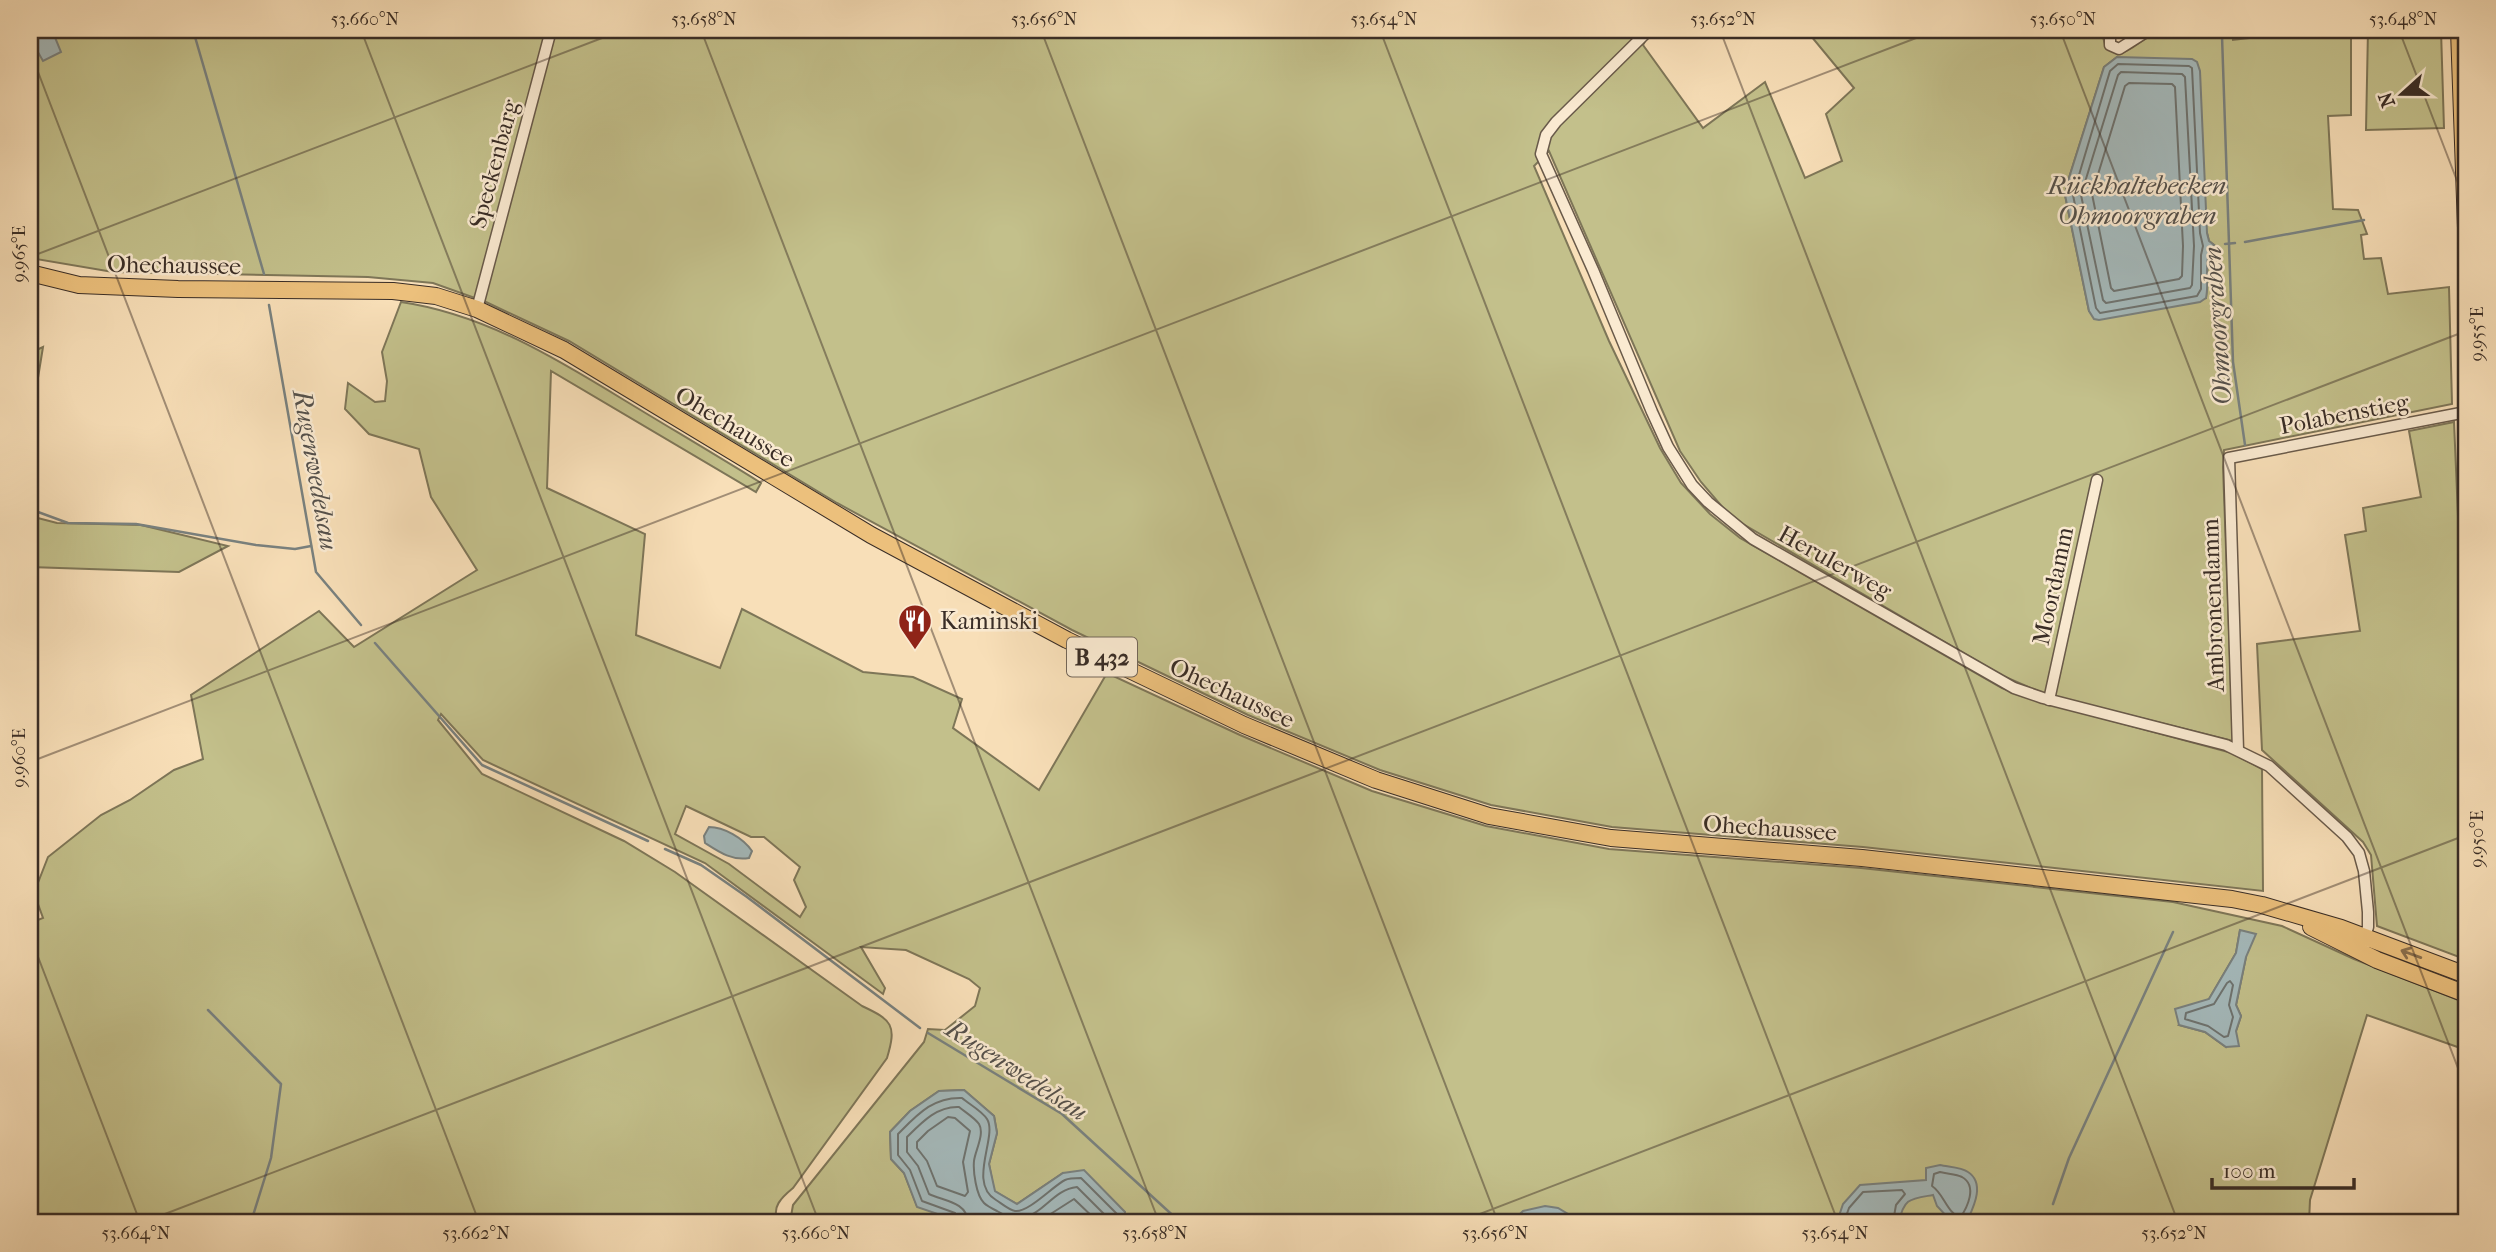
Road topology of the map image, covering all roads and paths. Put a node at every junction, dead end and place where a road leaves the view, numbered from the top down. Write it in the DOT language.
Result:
graph roads {
  1 [pos="551,30"];
  2 [pos="1649,30"];
  3 [pos="2133,30"];
  4 [pos="2149,30"];
  5 [pos="2459,30"];
  6 [pos="2466,228"];
  7 [pos="30,273"];
  8 [pos="477,309"];
  9 [pos="2466,412"];
  10 [pos="2230,458"];
  11 [pos="2097,480"];
  12 [pos="2049,699"];
  13 [pos="2238,750"];
  14 [pos="2287,914"];
  15 [pos="2365,937"];
  16 [pos="2342,943"];
  17 [pos="2377,960"];
  18 [pos="2463,972"];
  19 [pos="2466,994"];
  1 -- 8 [label="street, Speckenbarg"];
  2 -- 12 [label="street, Herulerweg"];
  3 -- 4 [label="street"];
  5 -- 6 [label="main road"];
  7 -- 8 [label="main road, Ohechaussee / B 432"];
  8 -- 14 [label="main road, Ohechaussee / B 432"];
  9 -- 10 [label="street, Polabenstieg"];
  10 -- 13 [label="street, Ambronendamm"];
  11 -- 12 [label="street, Moordamm"];
  12 -- 13 [label="street, Herulerweg"];
  13 -- 15 [label="street, Herulerweg"];
  14 -- 15 [label="main road, B 432"];
  14 -- 16 [label="main road, B 432"];
  15 -- 16 [label="street"];
  15 -- 17 [label="street"];
  18 -- 15 [label="main road, B 432, one-way"];
  16 -- 17 [label="main road, B 432"];
  17 -- 19 [label="main road, B 432"];
}
